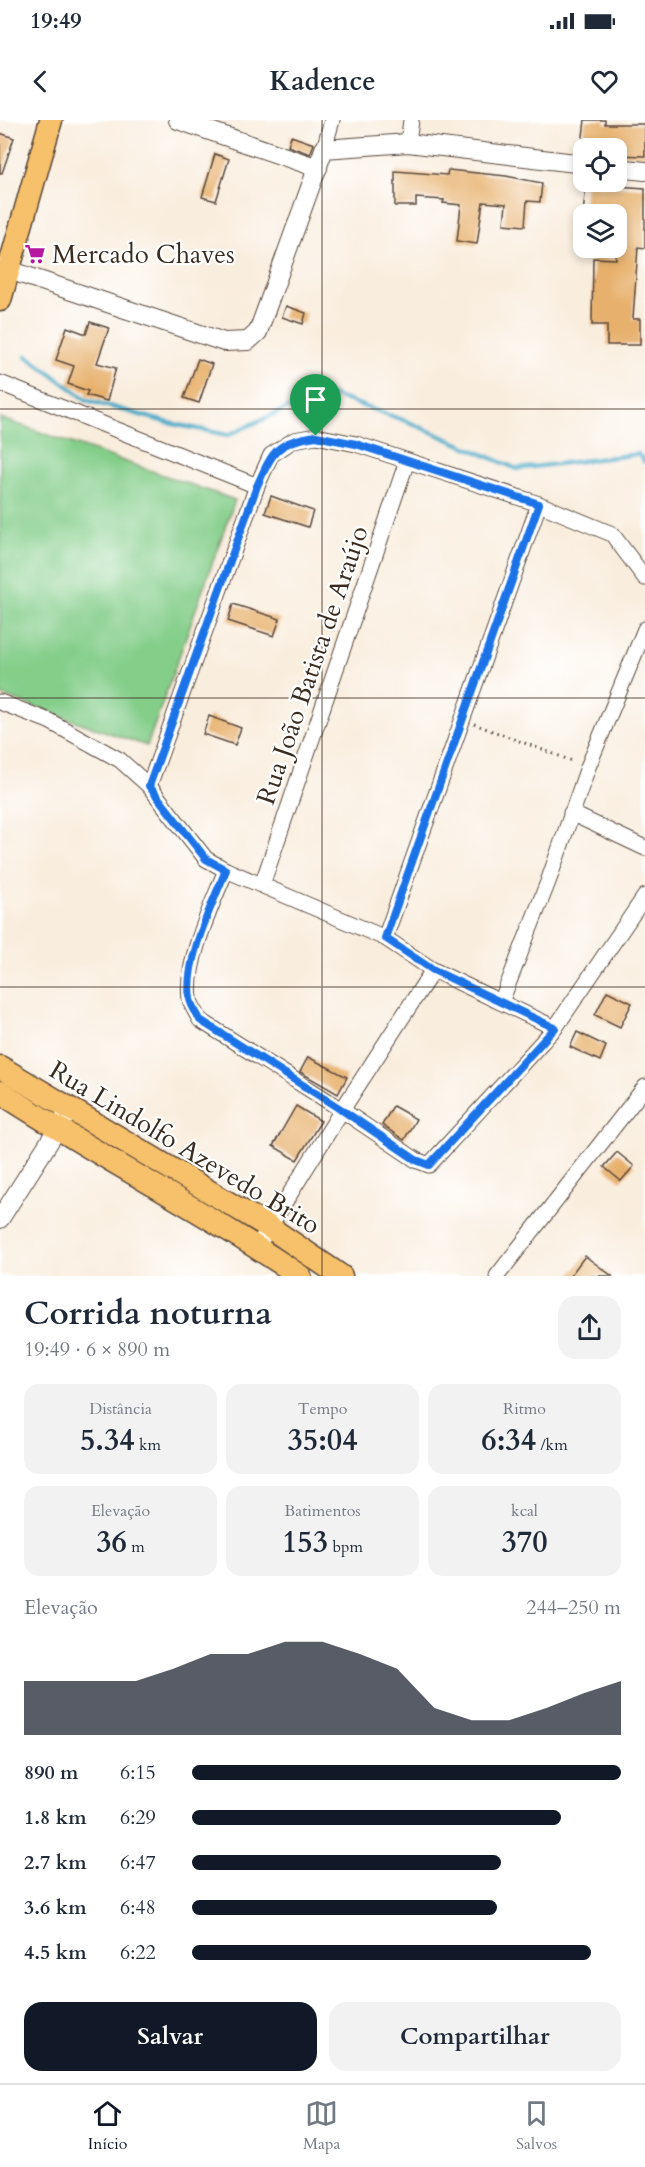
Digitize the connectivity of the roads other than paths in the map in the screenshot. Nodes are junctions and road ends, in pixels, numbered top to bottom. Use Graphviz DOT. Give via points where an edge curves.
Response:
graph roads {
  1 [pos="51,120"];
  2 [pos="178,120"];
  3 [pos="332,120"];
  4 [pos="411,120"];
  5 [pos="208,125"];
  6 [pos="408,143"];
  7 [pos="324,149"];
  8 [pos="573,163"];
  9 [pos="318,168"];
  10 [pos="627,169"];
  11 [pos="645,171"];
  12 [pos="4,269"];
  13 [pos="0,300"];
  14 [pos="0,383"];
  15 [pos="407,462"];
  16 [pos="257,486"];
  17 [pos="539,504"];
  18 [pos="645,578"];
  19 [pos="645,629"];
  20 [pos="0,702"];
  21 [pos="149,786"];
  22 [pos="571,813"];
  23 [pos="645,848"];
  24 [pos="226,870"];
  25 [pos="262,885"];
  26 [pos="645,896"];
  27 [pos="385,938"];
  28 [pos="433,970"];
  29 [pos="501,1002"];
  30 [pos="555,1028"];
  31 [pos="0,1067"];
  32 [pos="645,1087"];
  33 [pos="0,1092"];
  34 [pos="69,1110"];
  35 [pos="342,1110"];
  36 [pos="57,1129"];
  37 [pos="0,1219"];
  38 [pos="269,1227"];
  39 [pos="257,1247"];
  40 [pos="300,1276"];
  41 [pos="341,1276"];
  42 [pos="497,1276"];
  1 -- 12 [label="main road"];
  2 -- 5 [label="street"];
  3 -- 7 [label="street"];
  4 -- 6 [label="street"];
  5 -- 9 [label="street"];
  6 -- 7 [label="street"];
  6 -- 8 [label="street"];
  7 -- 9 [label="street"];
  9 -- 12 [label="street" via="258,332 248,341 224,342"];
  10 -- 11 [label="street"];
  12 -- 13 [label="main road"];
  14 -- 16 [label="street"];
  15 -- 16 [label="street" via="356,444 316,436 294,440 271,455"];
  15 -- 17 [label="street"];
  15 -- 25 [label="street, Rua João Batista de Araújo"];
  16 -- 21 [label="street"];
  17 -- 18 [label="street" via="612,534"];
  17 -- 27 [label="street"];
  19 -- 22 [label="street"];
  20 -- 21 [label="street" via="50,721 120,760"];
  21 -- 24 [label="street" via="206,859"];
  22 -- 23 [label="street"];
  22 -- 29 [label="street" via="549,882"];
  24 -- 25 [label="street"];
  24 -- 35 [label="street" via="197,945 190,1001 200,1020"];
  25 -- 27 [label="street"];
  26 -- 30 [label="street"];
  27 -- 28 [label="street"];
  28 -- 29 [label="street"];
  28 -- 35 [label="street"];
  29 -- 30 [label="street"];
  30 -- 35 [label="street" via="429,1165"];
  31 -- 34 [label="main road, Rua Lindolfo Azevedo Brito"];
  32 -- 42 [label="street"];
  33 -- 36 [label="main road, Rua Lindolfo Azevedo Brito"];
  34 -- 36 [label="street"];
  34 -- 38 [label="main road, Rua Lindolfo Azevedo Brito"];
  35 -- 38 [label="street"];
  36 -- 37 [label="street"];
  36 -- 39 [label="main road, Rua Lindolfo Azevedo Brito"];
  38 -- 39 [label="street"];
  38 -- 41 [label="main road, Rua Lindolfo Azevedo Brito"];
  39 -- 40 [label="main road, Rua Lindolfo Azevedo Brito"];
}
